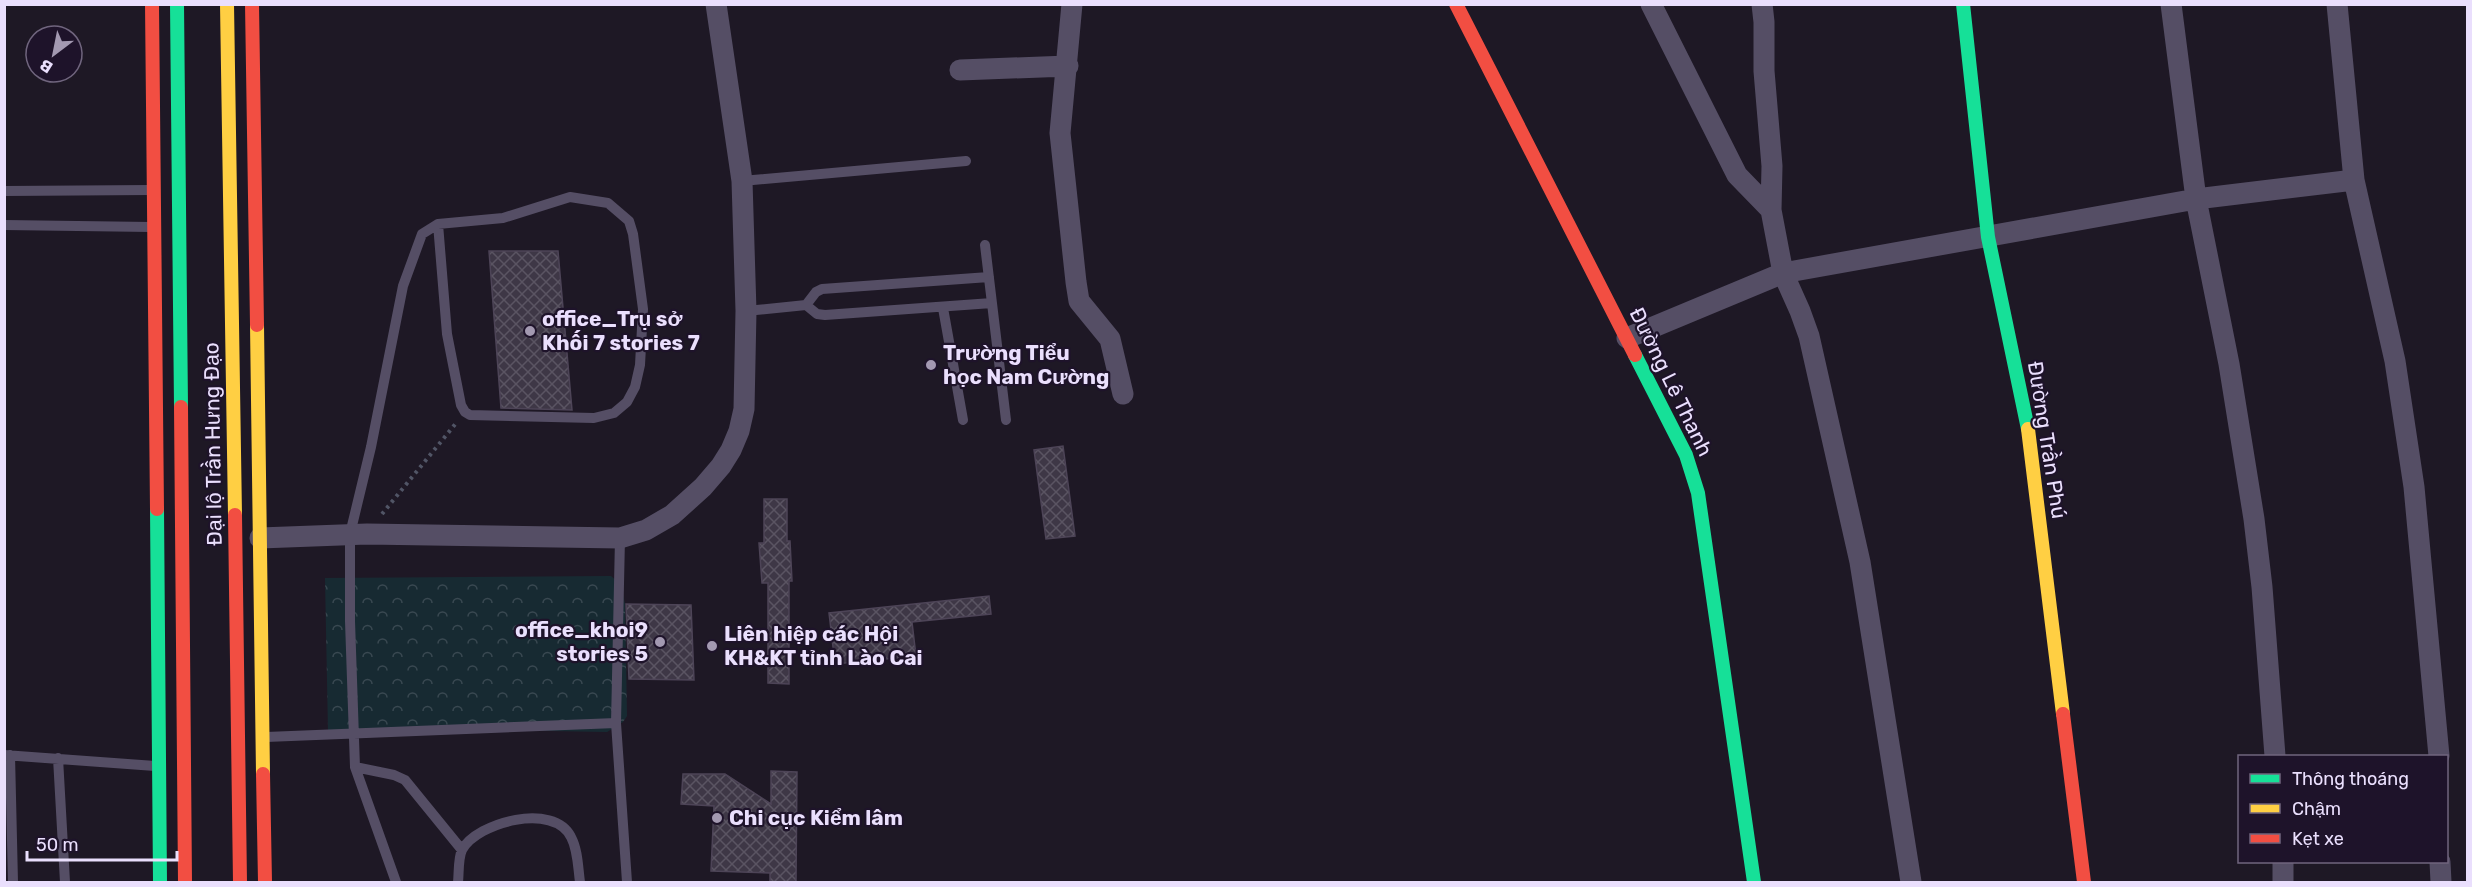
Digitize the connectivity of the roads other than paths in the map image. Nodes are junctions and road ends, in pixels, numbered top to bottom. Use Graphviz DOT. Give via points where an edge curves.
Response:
graph roads {
  1 [pos="152,4"];
  2 [pos="177,4"];
  3 [pos="227,4"];
  4 [pos="252,4"];
  5 [pos="716,4"];
  6 [pos="1072,4"];
  7 [pos="1456,4"];
  8 [pos="1651,4"];
  9 [pos="1762,4"];
  10 [pos="1963,4"];
  11 [pos="2171,4"];
  12 [pos="2337,4"];
  13 [pos="1068,66"];
  14 [pos="960,70"];
  15 [pos="966,161"];
  16 [pos="2354,180"];
  17 [pos="742,182"];
  18 [pos="154,190"];
  19 [pos="4,191"];
  20 [pos="2196,199"];
  21 [pos="1770,210"];
  22 [pos="438,224"];
  23 [pos="4,225"];
  24 [pos="154,227"];
  25 [pos="1988,237"];
  26 [pos="985,245"];
  27 [pos="1783,273"];
  28 [pos="989,277"];
  29 [pos="992,303"];
  30 [pos="806,305"];
  31 [pos="943,308"];
  32 [pos="746,311"];
  33 [pos="1627,338"];
  34 [pos="1123,394"];
  35 [pos="963,420"];
  36 [pos="1006,420"];
  37 [pos="358,534"];
  38 [pos="260,538"];
  39 [pos="620,538"];
  40 [pos="616,723"];
  41 [pos="352,735"];
  42 [pos="263,738"];
  43 [pos="7,755"];
  44 [pos="2275,755"];
  45 [pos="2439,755"];
  46 [pos="58,758"];
  47 [pos="159,766"];
  48 [pos="355,767"];
  49 [pos="462,850"];
  50 [pos="2283,863"];
  51 [pos="2440,863"];
  52 [pos="13,882"];
  53 [pos="65,882"];
  54 [pos="160,882"];
  55 [pos="186,882"];
  56 [pos="240,882"];
  57 [pos="265,882"];
  58 [pos="396,882"];
  59 [pos="458,882"];
  60 [pos="580,882"];
  61 [pos="627,882"];
  62 [pos="1754,882"];
  63 [pos="1911,882"];
  64 [pos="2084,882"];
  65 [pos="2283,882"];
  66 [pos="2441,882"];
  1 -- 18 [label="main road"];
  2 -- 55 [label="main road, Đại lộ Trần Hưng Đạo"];
  3 -- 56 [label="main road, Đại lộ Trần Hưng Đạo"];
  4 -- 38 [label="main road"];
  5 -- 17 [label="street"];
  6 -- 13 [label="street"];
  7 -- 33 [label="main road, Đường Lê Thanh"];
  8 -- 21 [label="street" via="1737,175"];
  9 -- 21 [label="street" via="1772,166"];
  10 -- 25 [label="main road, Đường Trần Phú"];
  11 -- 20 [label="street"];
  12 -- 16 [label="street"];
  13 -- 14 [label="street"];
  13 -- 34 [label="street" via="1060,133 1079,301 1110,339"];
  15 -- 17 [label="lane"];
  16 -- 20 [label="street"];
  16 -- 45 [label="street" via="2396,361 2420,536"];
  17 -- 32 [label="street"];
  18 -- 19 [label="lane"];
  18 -- 24 [label="main road"];
  20 -- 25 [label="street"];
  20 -- 44 [label="street" via="2229,364 2254,519"];
  21 -- 27 [label="street"];
  22 -- 22 [label="lane" via="503,218 570,198 608,203 628,221 643,309 643,336 635,387 627,402 614,412 594,418 478,416 465,412 460,405 447,334"];
  22 -- 37 [label="lane" via="422,234 404,286 371,447"];
  23 -- 24 [label="lane"];
  24 -- 47 [label="main road"];
  25 -- 27 [label="street"];
  25 -- 64 [label="main road, Đường Trần Phú" via="2029,432"];
  26 -- 28 [label="lane"];
  27 -- 33 [label="street"];
  27 -- 63 [label="street" via="1809,336 1860,562"];
  28 -- 29 [label="lane"];
  28 -- 30 [label="lane" via="822,289"];
  29 -- 31 [label="lane"];
  29 -- 36 [label="lane"];
  30 -- 31 [label="lane" via="825,315"];
  30 -- 32 [label="lane"];
  31 -- 35 [label="lane"];
  32 -- 39 [label="street" via="744,409 731,450 703,487 672,515 646,530"];
  33 -- 62 [label="main road, Đường Lê Thanh" via="1686,454 1698,493"];
  37 -- 38 [label="street"];
  37 -- 39 [label="street"];
  37 -- 41 [label="lane"];
  38 -- 42 [label="main road"];
  39 -- 40 [label="lane"];
  40 -- 41 [label="lane"];
  40 -- 61 [label="lane"];
  41 -- 42 [label="lane"];
  41 -- 48 [label="lane"];
  42 -- 57 [label="main road"];
  43 -- 46 [label="lane"];
  43 -- 52 [label="lane"];
  46 -- 47 [label="lane"];
  46 -- 53 [label="lane"];
  47 -- 54 [label="main road"];
  48 -- 49 [label="lane" via="405,780"];
  48 -- 58 [label="lane"];
  49 -- 59 [label="lane"];
  49 -- 60 [label="lane" via="496,825 535,818 550,820 571,837"];
  50 -- 65 [label="street"];
  51 -- 66 [label="street"];
}
